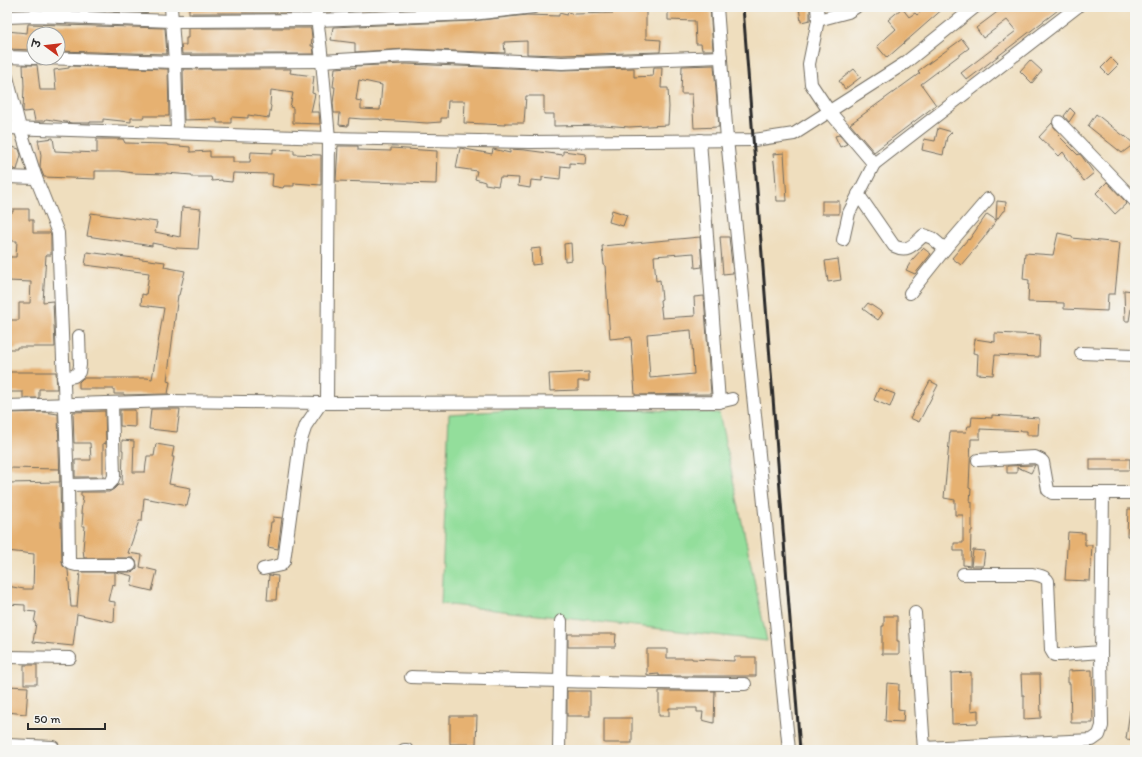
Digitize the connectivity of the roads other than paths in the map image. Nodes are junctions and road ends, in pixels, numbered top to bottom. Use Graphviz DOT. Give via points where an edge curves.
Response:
graph roads {
  1 [pos="171,7"];
  2 [pos="316,7"];
  3 [pos="534,7"];
  4 [pos="716,7"];
  5 [pos="818,7"];
  6 [pos="856,7"];
  7 [pos="975,7"];
  8 [pos="1077,7"];
  9 [pos="34,12"];
  10 [pos="7,17"];
  11 [pos="317,20"];
  12 [pos="818,20"];
  13 [pos="172,21"];
  14 [pos="7,57"];
  15 [pos="721,57"];
  16 [pos="26,58"];
  17 [pos="66,59"];
  18 [pos="322,61"];
  19 [pos="175,62"];
  20 [pos="7,77"];
  21 [pos="829,111"];
  22 [pos="1059,122"];
  23 [pos="7,128"];
  24 [pos="20,128"];
  25 [pos="177,133"];
  26 [pos="329,138"];
  27 [pos="727,139"];
  28 [pos="700,140"];
  29 [pos="874,164"];
  30 [pos="7,177"];
  31 [pos="36,178"];
  32 [pos="858,194"];
  33 [pos="988,199"];
  34 [pos="1135,202"];
  35 [pos="842,240"];
  36 [pos="945,249"];
  37 [pos="910,293"];
  38 [pos="79,336"];
  39 [pos="1081,353"];
  40 [pos="1135,355"];
  41 [pos="63,378"];
  42 [pos="732,399"];
  43 [pos="719,402"];
  44 [pos="112,403"];
  45 [pos="324,403"];
  46 [pos="64,404"];
  47 [pos="7,406"];
  48 [pos="978,460"];
  49 [pos="68,485"];
  50 [pos="1103,493"];
  51 [pos="1135,493"];
  52 [pos="130,565"];
  53 [pos="263,569"];
  54 [pos="963,574"];
  55 [pos="915,613"];
  56 [pos="561,621"];
  57 [pos="1101,652"];
  58 [pos="7,657"];
  59 [pos="70,658"];
  60 [pos="411,676"];
  61 [pos="560,682"];
  62 [pos="745,684"];
  63 [pos="7,745"];
  64 [pos="53,746"];
  65 [pos="924,749"];
  66 [pos="559,750"];
  67 [pos="789,750"];
  1 -- 13 [label="street"];
  2 -- 11 [label="street"];
  3 -- 11 [label="street" via="472,14"];
  4 -- 15 [label="street"];
  5 -- 12 [label="street"];
  6 -- 12 [label="street" via="848,12"];
  7 -- 21 [label="street" via="905,63"];
  8 -- 29 [label="street"];
  9 -- 10 [label="street"];
  9 -- 13 [label="street"];
  11 -- 13 [label="street"];
  11 -- 18 [label="street"];
  12 -- 21 [label="street" via="809,64 811,84"];
  13 -- 19 [label="street"];
  14 -- 16 [label="street"];
  15 -- 18 [label="street" via="562,63 406,56"];
  15 -- 27 [label="street"];
  17 -- 19 [label="street"];
  18 -- 19 [label="street"];
  18 -- 26 [label="street"];
  19 -- 25 [label="street"];
  20 -- 24 [label="street"];
  21 -- 27 [label="street" via="794,134 754,140"];
  21 -- 29 [label="street"];
  22 -- 34 [label="street"];
  23 -- 24 [label="street"];
  24 -- 25 [label="street"];
  24 -- 31 [label="street"];
  25 -- 26 [label="street"];
  26 -- 28 [label="street" via="530,142"];
  26 -- 45 [label="street"];
  27 -- 28 [label="street"];
  27 -- 67 [label="street"];
  28 -- 43 [label="street"];
  29 -- 32 [label="street"];
  30 -- 31 [label="street"];
  31 -- 41 [label="street" via="58,234"];
  32 -- 35 [label="street" via="849,212"];
  32 -- 36 [label="street" via="894,246 907,249 924,235"];
  33 -- 36 [label="street"];
  36 -- 37 [label="street"];
  38 -- 41 [label="street" via="79,372"];
  39 -- 40 [label="street"];
  41 -- 46 [label="street"];
  42 -- 43 [label="street"];
  43 -- 45 [label="street"];
  44 -- 45 [label="street"];
  44 -- 46 [label="street"];
  44 -- 49 [label="street" via="112,481 109,484"];
  45 -- 53 [label="street" via="306,425 300,443 284,560 281,565"];
  46 -- 47 [label="street"];
  46 -- 49 [label="street"];
  48 -- 50 [label="street" via="1035,457 1043,462 1048,490"];
  49 -- 52 [label="street" via="69,562 76,565"];
  50 -- 51 [label="street"];
  50 -- 57 [label="street"];
  54 -- 57 [label="street" via="1032,574 1046,578 1051,650 1054,655"];
  55 -- 65 [label="street"];
  56 -- 61 [label="street"];
  57 -- 65 [label="street" via="1102,726 1099,735 1092,740"];
  58 -- 59 [label="street"];
  60 -- 61 [label="street"];
  61 -- 62 [label="street"];
  61 -- 66 [label="street"];
  63 -- 64 [label="street"];
}
